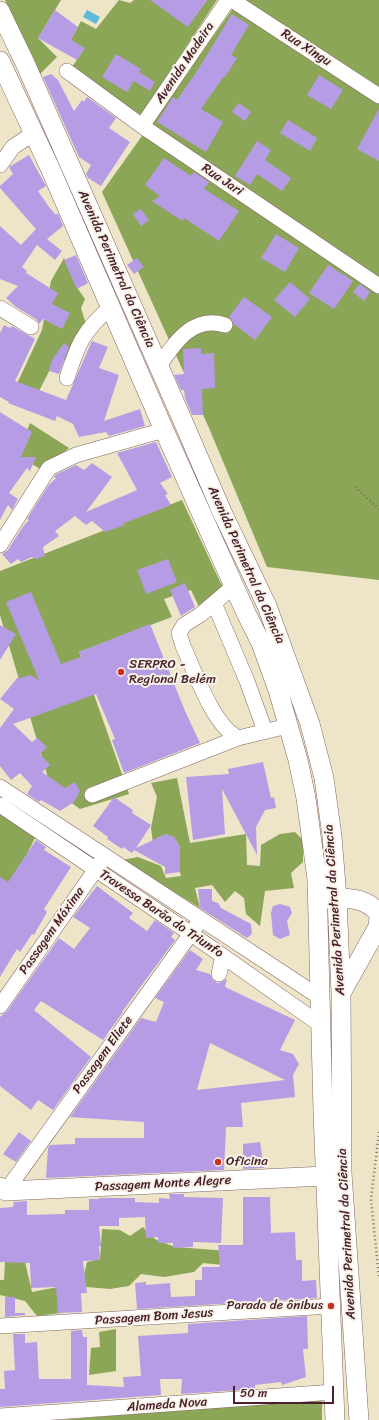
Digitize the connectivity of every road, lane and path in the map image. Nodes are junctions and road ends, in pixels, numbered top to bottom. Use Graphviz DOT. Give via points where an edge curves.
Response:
graph roads {
  1 [pos="228,0"];
  2 [pos="232,0"];
  3 [pos="0,11"];
  4 [pos="0,61"];
  5 [pos="67,71"];
  6 [pos="379,96"];
  7 [pos="142,126"];
  8 [pos="34,134"];
  9 [pos="0,166"];
  10 [pos="379,286"];
  11 [pos="111,307"];
  12 [pos="0,308"];
  13 [pos="225,325"];
  14 [pos="31,327"];
  15 [pos="159,366"];
  16 [pos="67,378"];
  17 [pos="164,430"];
  18 [pos="355,487"];
  19 [pos="379,509"];
  20 [pos="0,545"];
  21 [pos="234,586"];
  22 [pos="214,603"];
  23 [pos="288,726"];
  24 [pos="265,731"];
  25 [pos="238,738"];
  26 [pos="0,787"];
  27 [pos="92,795"];
  28 [pos="0,805"];
  29 [pos="105,856"];
  30 [pos="95,870"];
  31 [pos="337,898"];
  32 [pos="318,900"];
  33 [pos="379,914"];
  34 [pos="379,918"];
  35 [pos="201,920"];
  36 [pos="190,933"];
  37 [pos="223,956"];
  38 [pos="219,974"];
  39 [pos="341,993"];
  40 [pos="321,998"];
  41 [pos="0,1006"];
  42 [pos="321,1025"];
  43 [pos="379,1132"];
  44 [pos="325,1176"];
  45 [pos="2,1190"];
  46 [pos="379,1278"];
  47 [pos="331,1306"];
  48 [pos="0,1326"];
  49 [pos="334,1392"];
  50 [pos="0,1416"];
  51 [pos="335,1420"];
  52 [pos="359,1420"];
  1 -- 7 [label="street, Avenida Madeira"];
  2 -- 6 [label="street, Rua Xingu"];
  3 -- 15 [label="main road, Avenida Perimetral da Ciência"];
  4 -- 8 [label="main road, Avenida Perimetral da Ciência"];
  5 -- 7 [label="street, Rua Jari"];
  7 -- 10 [label="street, Rua Jari"];
  8 -- 9 [label="street" via="13,147"];
  8 -- 11 [label="main road, Avenida Perimetral da Ciência"];
  11 -- 16 [label="street" via="92,323 76,348"];
  11 -- 17 [label="main road, Avenida Perimetral da Ciência"];
  12 -- 14 [label="street"];
  13 -- 15 [label="street" via="216,322 199,324 188,331"];
  15 -- 31 [label="main road, Avenida Perimetral da Ciência" via="222,512 267,606 310,724 324,778"];
  17 -- 20 [label="street" via="76,455 49,468"];
  17 -- 21 [label="main road, Avenida Perimetral da Ciência"];
  18 -- 19 [label="path"];
  21 -- 22 [label="street"];
  21 -- 23 [label="main road, Avenida Perimetral da Ciência" via="261,643"];
  22 -- 24 [label="street"];
  22 -- 25 [label="street" via="200,616 184,625 179,633 219,721 229,733"];
  23 -- 24 [label="street"];
  23 -- 32 [label="main road, Avenida Perimetral da Ciência" via="306,798"];
  24 -- 25 [label="street"];
  25 -- 27 [label="street"];
  26 -- 29 [label="street, Travessa Barão do Triunfo"];
  28 -- 30 [label="street, Travessa Barão do Triunfo"];
  29 -- 30 [label="street, Passagem Máxima"];
  29 -- 35 [label="street, Travessa Barão do Triunfo"];
  30 -- 36 [label="street, Travessa Barão do Triunfo"];
  30 -- 41 [label="street, Passagem Máxima"];
  31 -- 32 [label="main road"];
  31 -- 33 [label="main road" via="358,900 374,907"];
  31 -- 39 [label="main road, Avenida Perimetral da Ciência"];
  32 -- 40 [label="main road, Avenida Perimetral da Ciência"];
  34 -- 39 [label="main road" via="378,927"];
  35 -- 36 [label="street, Passagem Eliete"];
  35 -- 40 [label="street, Travessa Barão do Triunfo"];
  36 -- 37 [label="street, Travessa Barão do Triunfo"];
  36 -- 45 [label="street, Passagem Eliete"];
  37 -- 38 [label="street"];
  37 -- 42 [label="street, Travessa Barão do Triunfo"];
  39 -- 52 [label="main road, Avenida Perimetral da Ciência" via="342,1181"];
  40 -- 42 [label="main road, Avenida Perimetral da Ciência"];
  42 -- 44 [label="main road, Avenida Perimetral da Ciência"];
  43 -- 46 [label="path" via="371,1199"];
  44 -- 45 [label="main road, Passagem Monte Alegre"];
  44 -- 47 [label="main road, Avenida Perimetral da Ciência"];
  47 -- 48 [label="street, Passagem Bom Jesus"];
  47 -- 49 [label="main road, Avenida Perimetral da Ciência"];
  49 -- 50 [label="street, Alameda Nova"];
  49 -- 51 [label="main road, Avenida Perimetral da Ciência"];
}
